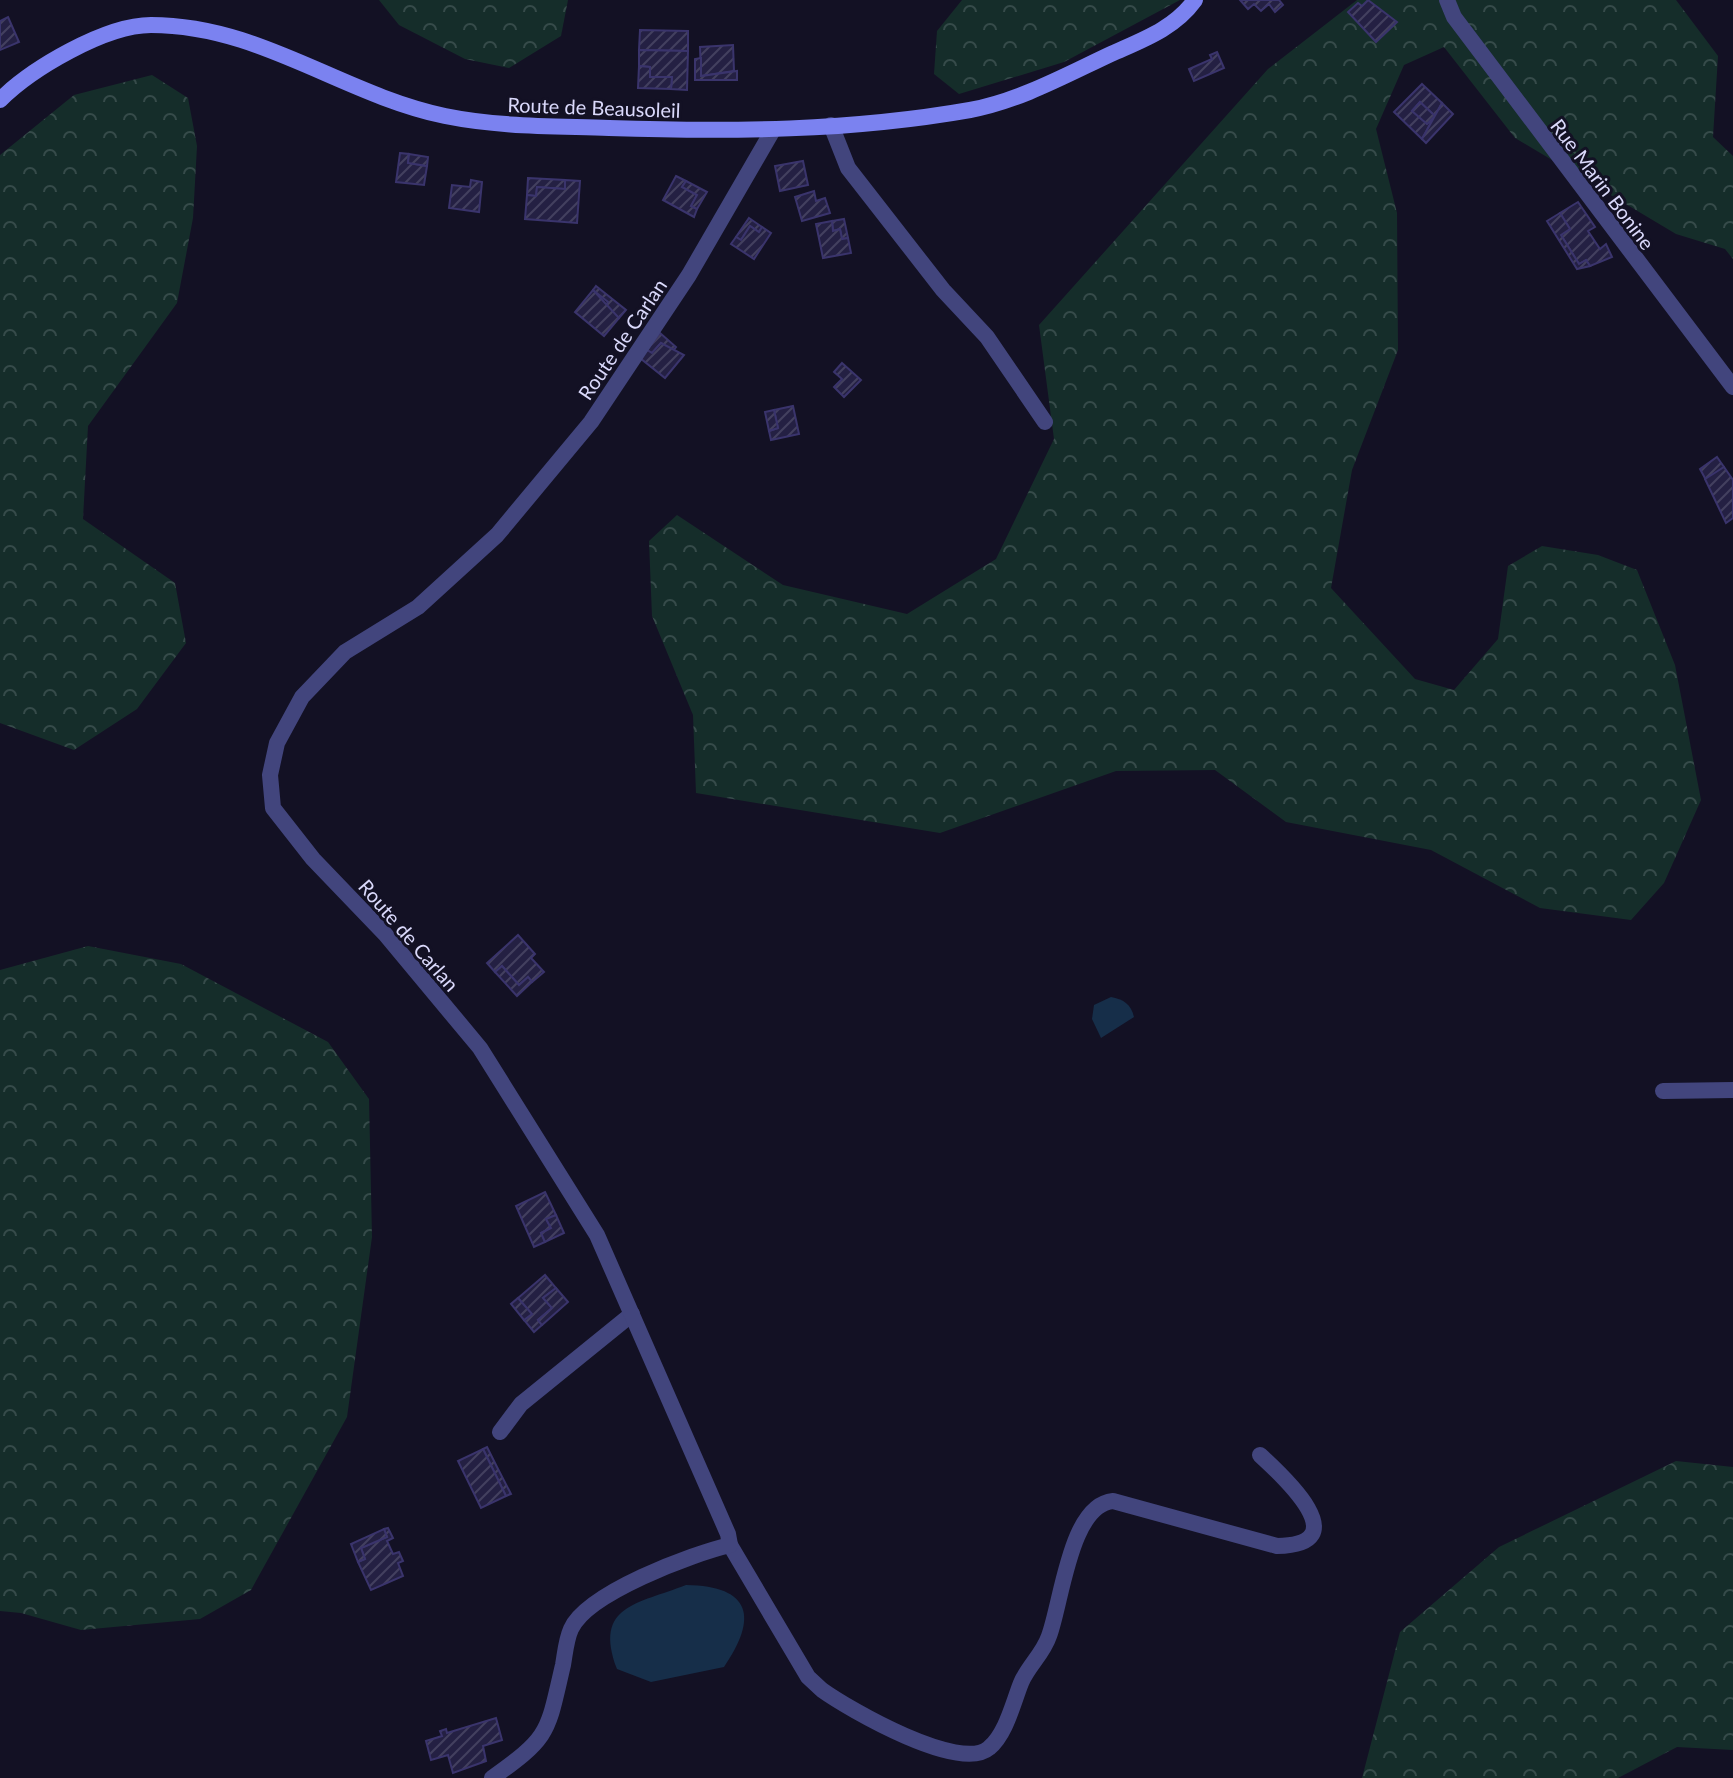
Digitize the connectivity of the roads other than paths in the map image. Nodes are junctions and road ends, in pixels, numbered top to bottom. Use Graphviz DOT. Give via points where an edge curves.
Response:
graph roads {
  1 [pos="1195,0"];
  2 [pos="1447,0"];
  3 [pos="0,100"];
  4 [pos="831,125"];
  5 [pos="773,130"];
  6 [pos="1733,387"];
  7 [pos="1045,422"];
  8 [pos="1733,1090"];
  9 [pos="1663,1091"];
  10 [pos="632,1314"];
  11 [pos="500,1432"];
  12 [pos="1260,1455"];
  13 [pos="730,1545"];
  14 [pos="492,1778"];
  1 -- 4 [label="street, Route de Beausoleil" via="1165,29 1038,88 972,109"];
  2 -- 6 [label="street, Rue Marin Bonine" via="1454,17"];
  3 -- 5 [label="street, Route de Beausoleil" via="17,83 98,37 169,25 234,35 389,101 493,125"];
  4 -- 5 [label="street, Route de Beausoleil"];
  4 -- 7 [label="street" via="848,168 943,290 987,337"];
  5 -- 10 [label="street, Route de Carlan" via="689,275 591,422 497,535 418,607 345,652 302,697 277,743 270,775 273,808 480,1048 597,1235"];
  8 -- 9 [label="street"];
  10 -- 11 [label="street" via="521,1404"];
  10 -- 13 [label="street, Route de Carlan"];
  12 -- 13 [label="street, Route de Carlan" via="1308,1503 1314,1520 1310,1536 1298,1546 1277,1546 1101,1502 1088,1512 1078,1535 1049,1639 1025,1674 998,1740 971,1755 938,1750 822,1690 808,1677"];
  13 -- 14 [label="street" via="692,1554 642,1577 598,1602 571,1627 549,1727 528,1752"];
}
